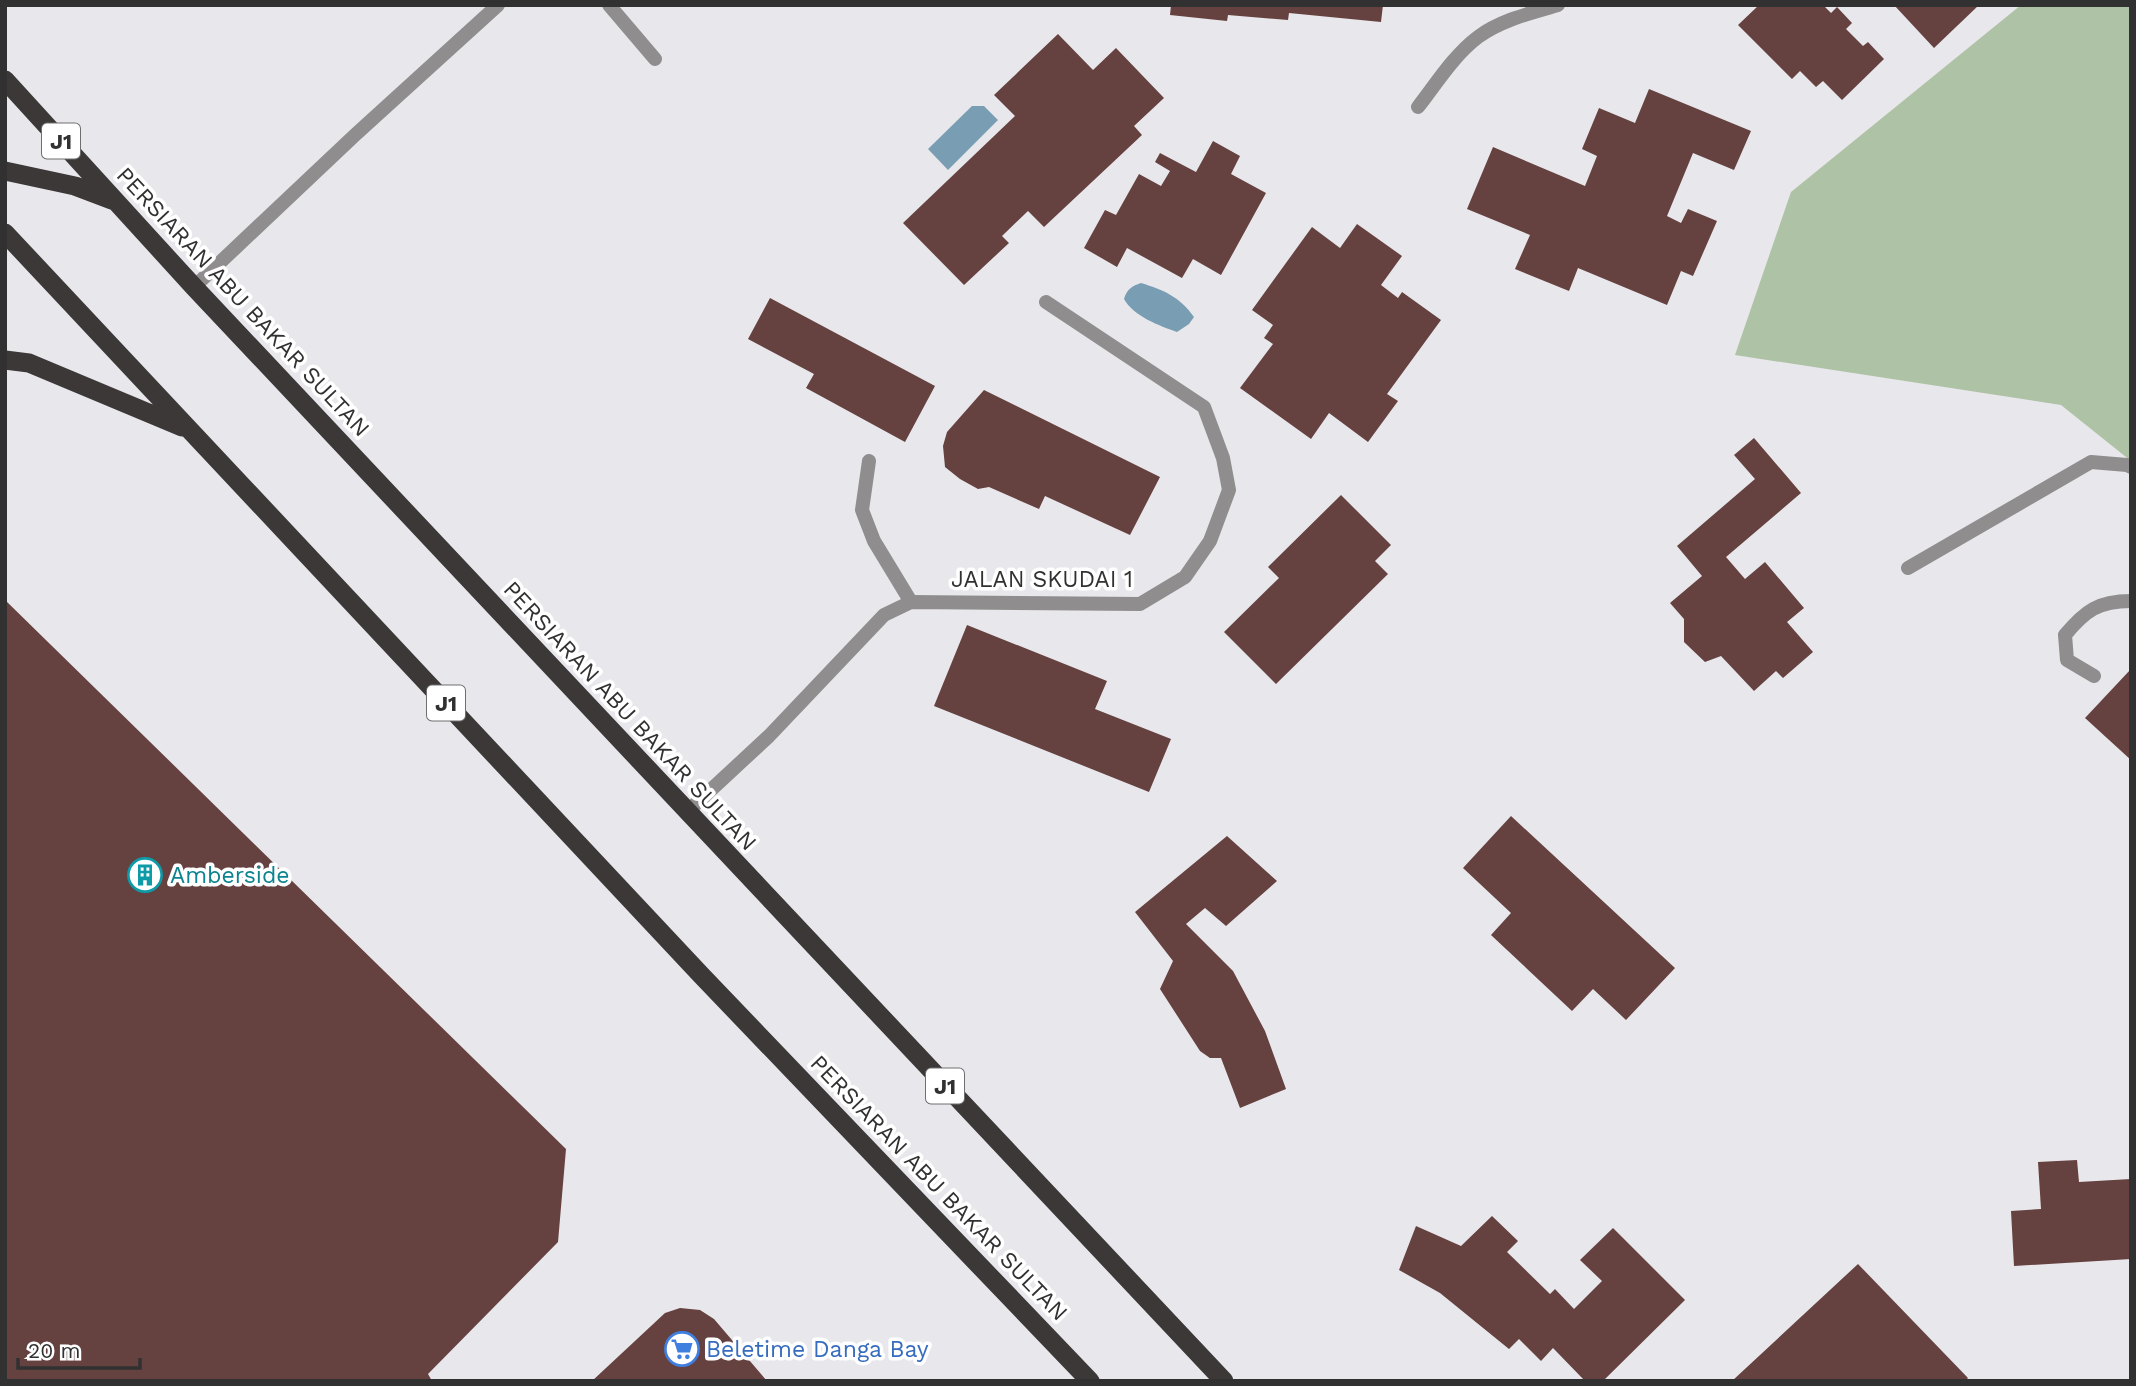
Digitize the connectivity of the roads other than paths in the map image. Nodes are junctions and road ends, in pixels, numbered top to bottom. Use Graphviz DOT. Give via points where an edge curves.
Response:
graph roads {
  1 [pos="498,5"];
  2 [pos="608,5"];
  3 [pos="1558,5"];
  4 [pos="655,59"];
  5 [pos="5,80"];
  6 [pos="1418,107"];
  7 [pos="5,171"];
  8 [pos="116,201"];
  9 [pos="5,233"];
  10 [pos="194,287"];
  11 [pos="1046,302"];
  12 [pos="5,360"];
  13 [pos="190,430"];
  14 [pos="869,461"];
  15 [pos="2131,467"];
  16 [pos="1909,568"];
  17 [pos="2131,601"];
  18 [pos="911,602"];
  19 [pos="2094,676"];
  20 [pos="687,812"];
  21 [pos="1030,1318"];
  22 [pos="1069,1381"];
  23 [pos="1090,1381"];
  24 [pos="1224,1381"];
  1 -- 10 [label="street"];
  2 -- 4 [label="street"];
  3 -- 6 [label="street" via="1519,16 1478,37"];
  5 -- 8 [label="highway, PERSIARAN ABU BAKAR SULTAN / J1"];
  7 -- 8 [label="highway" via="75,186"];
  8 -- 10 [label="highway, PERSIARAN ABU BAKAR SULTAN / J1"];
  9 -- 13 [label="highway, PERSIARAN ABU BAKAR SULTAN / J1"];
  10 -- 20 [label="highway, PERSIARAN ABU BAKAR SULTAN / J1"];
  11 -- 18 [label="street, JALAN SKUDAI 1" via="1204,407 1229,490 1210,541 1185,577 1140,604"];
  12 -- 13 [label="highway" via="29,363"];
  13 -- 21 [label="highway, PERSIARAN ABU BAKAR SULTAN / J1"];
  14 -- 18 [label="street" via="862,510 874,541"];
  15 -- 16 [label="street" via="2091,462"];
  17 -- 19 [label="street" via="2110,601 2083,613 2065,635 2067,660"];
  18 -- 20 [label="street, JALAN SKUDAI 1" via="884,615 769,736"];
  20 -- 24 [label="highway, PERSIARAN ABU BAKAR SULTAN / J1"];
  21 -- 22 [label="highway"];
  21 -- 23 [label="highway, PERSIARAN ABU BAKAR SULTAN / J1"];
}
